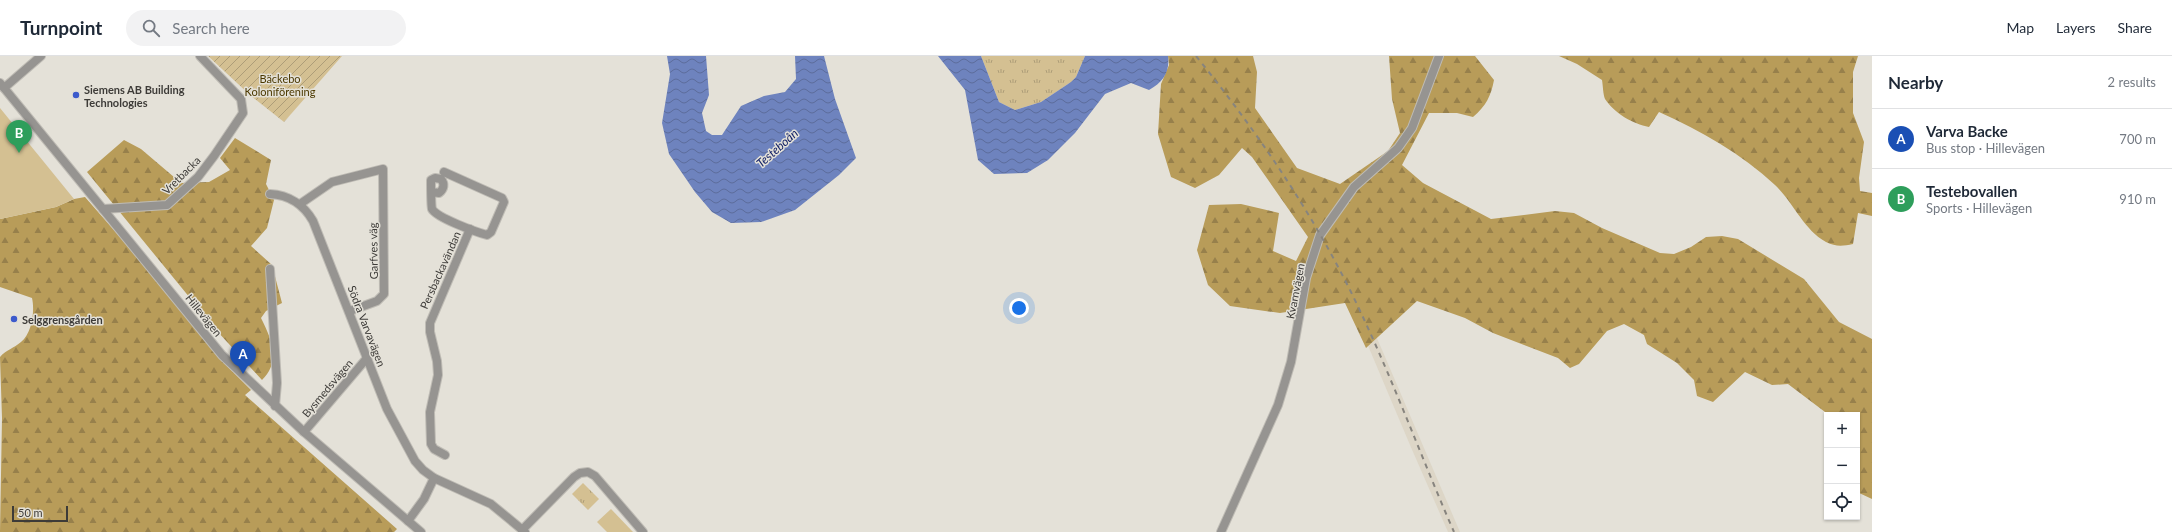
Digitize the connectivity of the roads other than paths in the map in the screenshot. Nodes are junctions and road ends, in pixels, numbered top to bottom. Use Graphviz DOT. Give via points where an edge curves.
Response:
graph roads {
  1 [pos="41,56"];
  2 [pos="200,56"];
  3 [pos="1439,56"];
  4 [pos="2,86"];
  5 [pos="444,172"];
  6 [pos="432,192"];
  7 [pos="270,194"];
  8 [pos="300,204"];
  9 [pos="103,209"];
  10 [pos="470,229"];
  11 [pos="270,269"];
  12 [pos="350,311"];
  13 [pos="367,358"];
  14 [pos="275,406"];
  15 [pos="304,432"];
  16 [pos="445,455"];
  17 [pos="434,478"];
  18 [pos="408,521"];
  19 [pos="524,531"];
  20 [pos="421,532"];
  21 [pos="643,532"];
  22 [pos="1221,532"];
  1 -- 4 [label="street"];
  2 -- 9 [label="street, Vretbacka" via="238,95 243,106 240,119 198,176 167,205"];
  3 -- 22 [label="street, Kvarnvägen" via="1412,128 1402,143 1354,187 1320,235 1306,278 1291,362 1278,405"];
  4 -- 9 [label="street, Hillevägen"];
  5 -- 10 [label="street, Persbackavändan" via="502,198 504,202 487,236"];
  6 -- 10 [label="street, Persbackavändan" via="432,209"];
  7 -- 8 [label="street, Södra Varvavägen"];
  8 -- 12 [label="street, Södra Varvavägen" via="310,215 319,232"];
  8 -- 12 [label="street, Garfves väg" via="332,182 386,168 384,294 377,301"];
  9 -- 14 [label="street, Hillevägen" via="222,355"];
  10 -- 16 [label="street, Persbackavändan" via="430,323 438,375 430,412 431,444 434,449"];
  11 -- 14 [label="street" via="277,383"];
  12 -- 13 [label="street, Södra Varvavägen"];
  13 -- 15 [label="street, Bysmedsvägen"];
  13 -- 17 [label="street, Södra Varvavägen" via="394,425 418,466"];
  14 -- 15 [label="street, Hillevägen"];
  15 -- 18 [label="street, Hillevägen"];
  17 -- 18 [label="street" via="424,499"];
  17 -- 19 [label="street, Södra Varvavägen" via="491,504"];
  18 -- 20 [label="street, Hillevägen"];
  19 -- 21 [label="street" via="574,477 588,472 595,476"];
}
